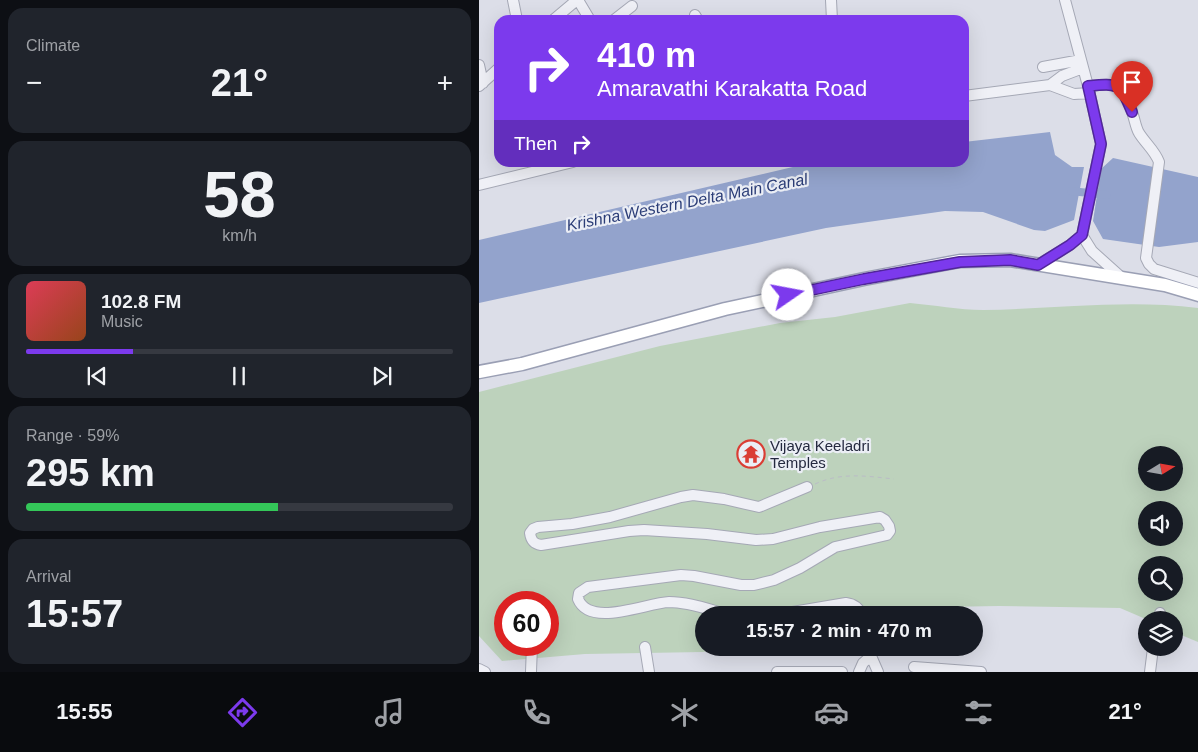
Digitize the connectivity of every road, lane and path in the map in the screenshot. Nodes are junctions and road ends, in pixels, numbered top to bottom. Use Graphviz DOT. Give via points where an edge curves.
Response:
graph roads {
  1 [pos="513,0"];
  2 [pos="577,0"];
  3 [pos="831,0"];
  4 [pos="1065,0"];
  5 [pos="632,6"];
  6 [pos="516,15"];
  7 [pos="559,15"];
  8 [pos="586,15"];
  9 [pos="620,15"];
  10 [pos="832,15"];
  11 [pos="1082,64"];
  12 [pos="479,65"];
  13 [pos="1043,67"];
  14 [pos="494,73"];
  15 [pos="481,85"];
  16 [pos="1050,85"];
  17 [pos="1089,89"];
  18 [pos="969,95"];
  19 [pos="553,167"];
  20 [pos="479,185"];
  21 [pos="1082,232"];
  22 [pos="1038,265"];
  23 [pos="1122,278"];
  24 [pos="1198,283"];
  25 [pos="1198,294"];
  26 [pos="479,372"];
  27 [pos="894,479"];
  28 [pos="807,487"];
  29 [pos="696,606"];
  30 [pos="828,606"];
  31 [pos="854,606"];
  32 [pos="645,647"];
  33 [pos="532,656"];
  34 [pos="867,656"];
  35 [pos="872,656"];
  36 [pos="1152,656"];
  37 [pos="914,667"];
  38 [pos="479,669"];
  39 [pos="939,670"];
  40 [pos="485,672"];
  41 [pos="531,672"];
  42 [pos="649,672"];
  43 [pos="777,672"];
  44 [pos="843,672"];
  45 [pos="859,672"];
  46 [pos="878,672"];
  47 [pos="981,672"];
  48 [pos="1149,672"];
  1 -- 6 [label="street"];
  2 -- 7 [label="street"];
  2 -- 8 [label="street"];
  3 -- 10 [label="street"];
  4 -- 11 [label="street"];
  5 -- 9 [label="street"];
  11 -- 13 [label="street"];
  11 -- 16 [label="street"];
  11 -- 17 [label="street"];
  12 -- 15 [label="street"];
  14 -- 15 [label="street"];
  16 -- 17 [label="street" via="1074,94"];
  16 -- 18 [label="street"];
  17 -- 21 [label="street" via="1100,150"];
  17 -- 24 [label="street" via="1109,84 1122,90 1137,129 1159,162 1146,258 1149,264 1154,269"];
  19 -- 20 [label="street"];
  21 -- 22 [label="street" via="1070,245"];
  21 -- 23 [label="street" via="1092,251"];
  22 -- 23 [label="main road"];
  22 -- 26 [label="main road" via="1010,260 960,262 864,279 725,309 522,364"];
  23 -- 25 [label="main road" via="1165,284"];
  27 -- 28 [label="path" via="851,475 827,478"];
  28 -- 29 [label="street" via="759,507 708,496 681,497 610,517 538,527 530,533 531,540 541,545 644,530 756,540 786,537 820,527 880,517 889,526 887,534 835,547 800,568 754,585 693,576 665,576 588,587 579,593 578,599 586,610 610,613 669,602"];
  30 -- 31 [label="street" via="846,603"];
  32 -- 42 [label="street"];
  33 -- 41 [label="street"];
  34 -- 45 [label="street"];
  35 -- 46 [label="street"];
  36 -- 48 [label="street"];
  37 -- 39 [label="street"];
  38 -- 40 [label="street"];
  39 -- 47 [label="street"];
  43 -- 44 [label="street"];
}
